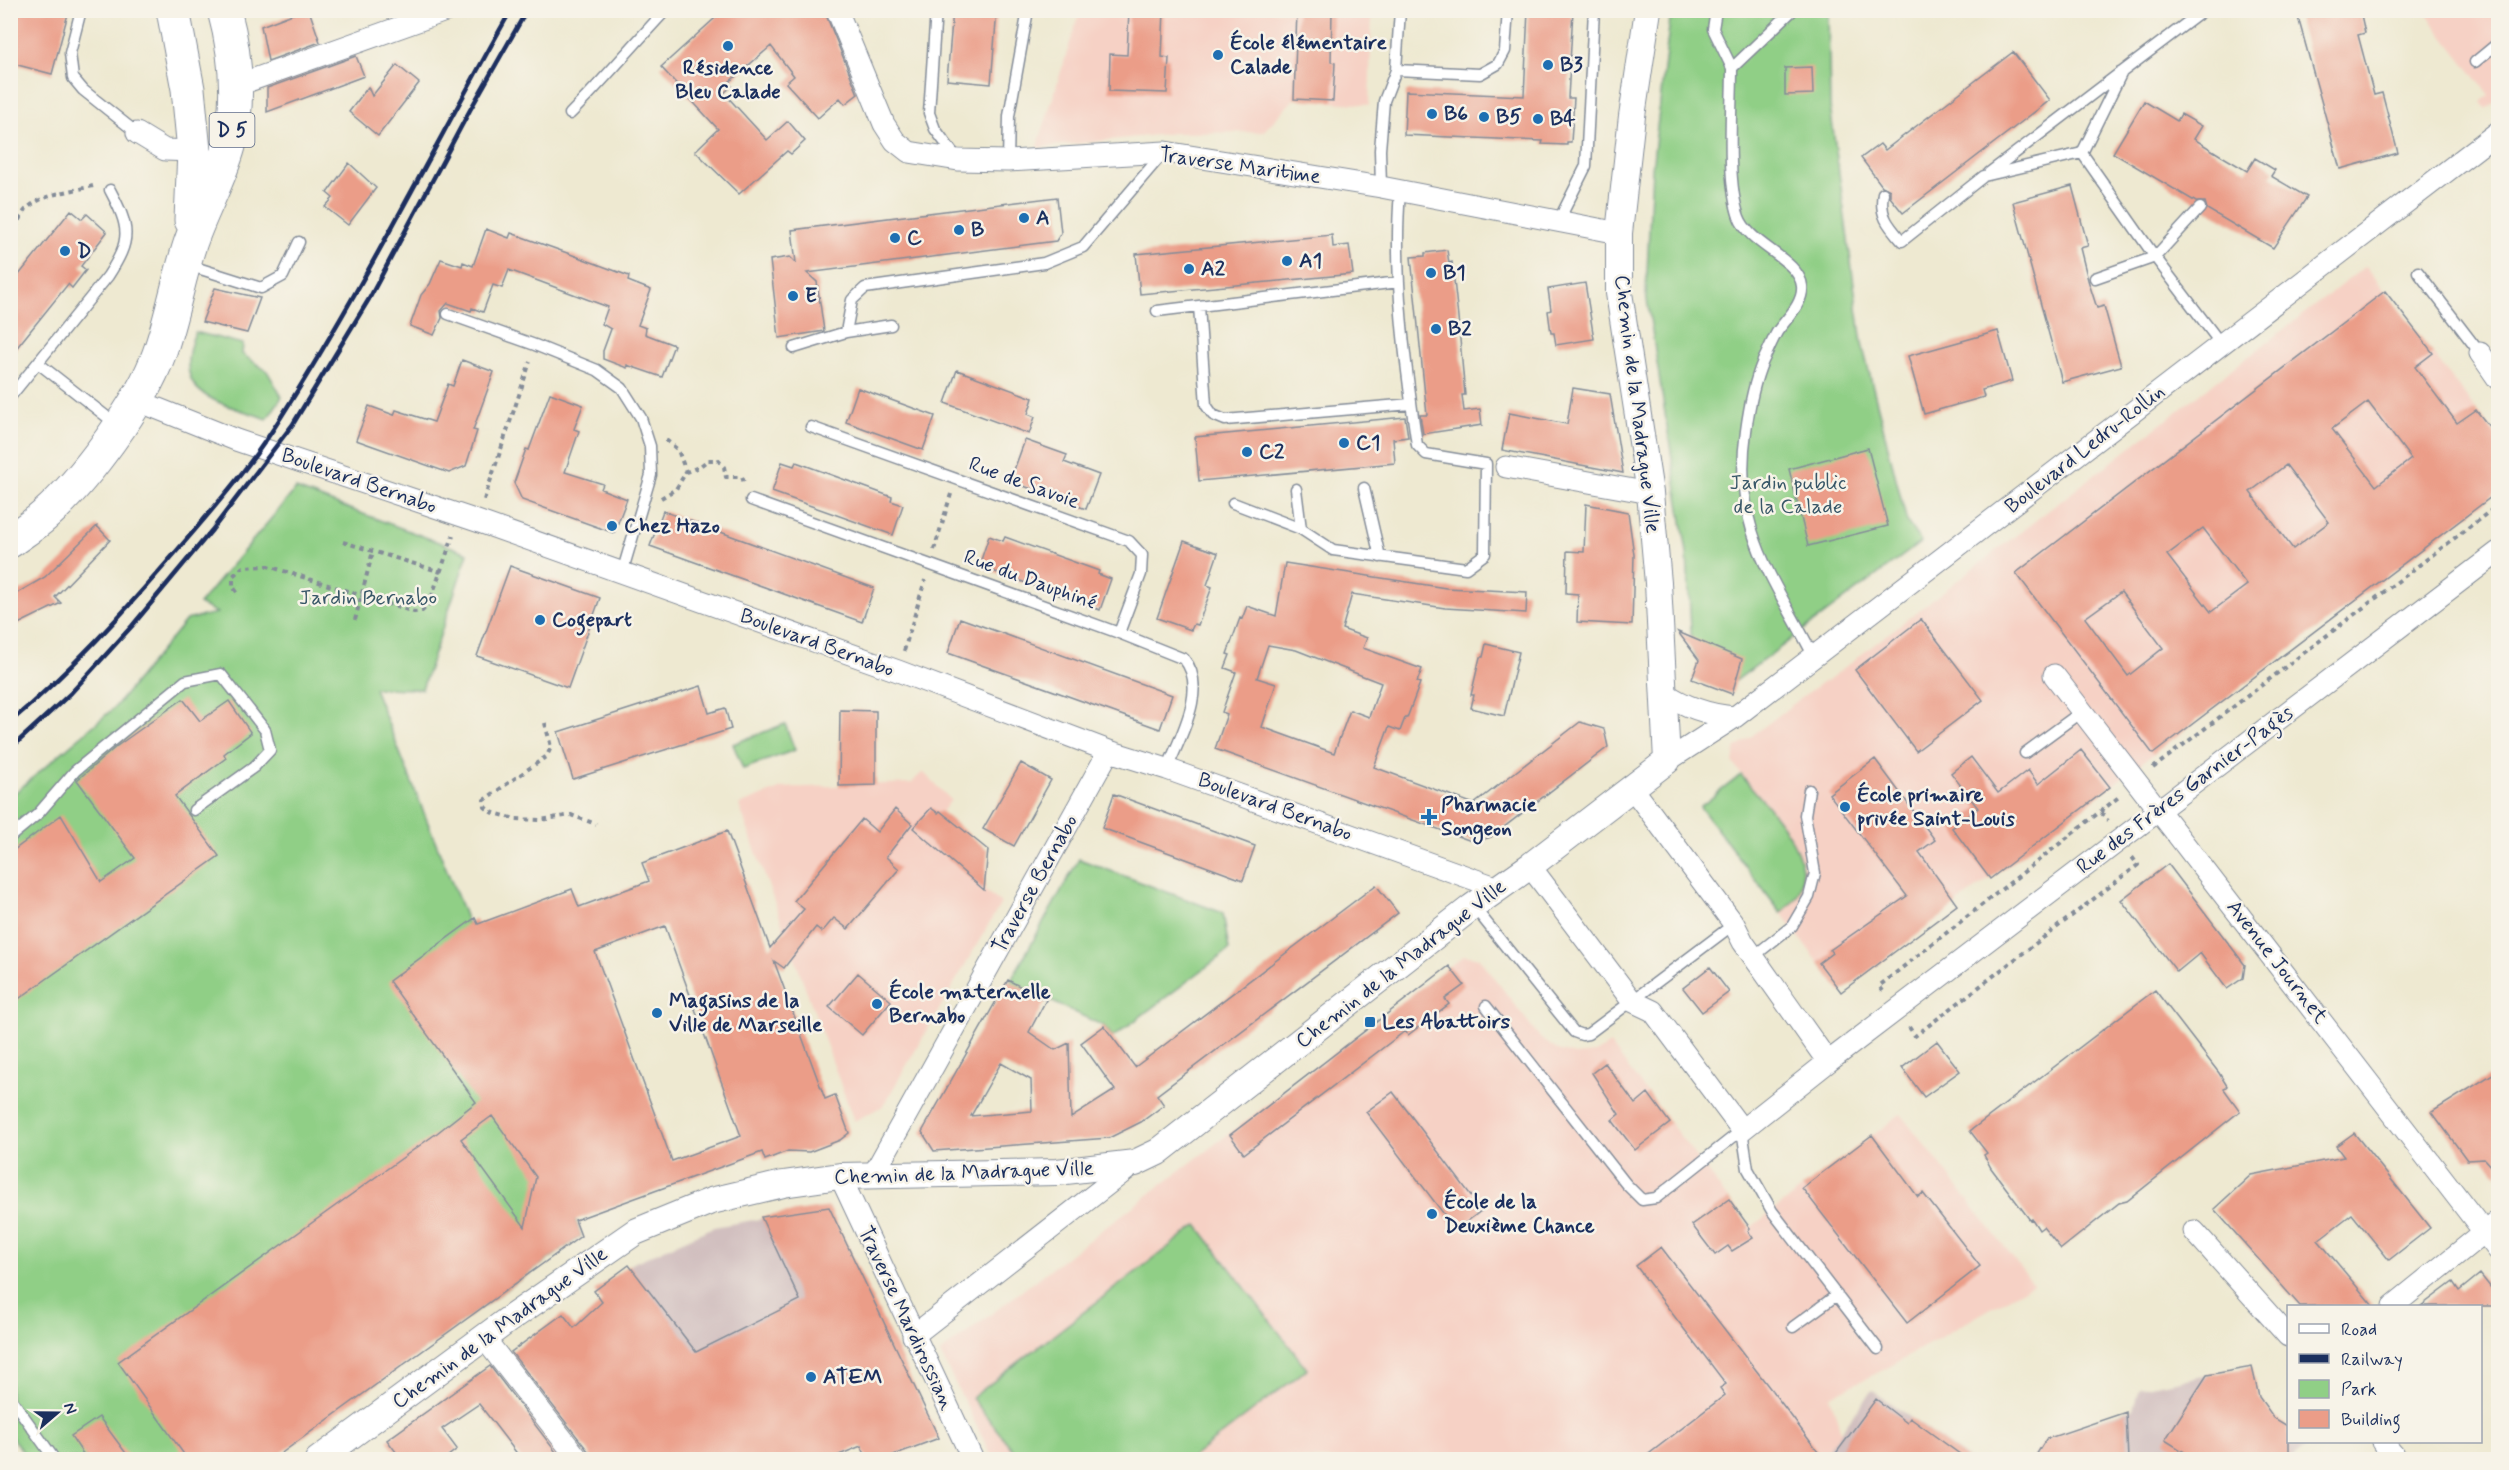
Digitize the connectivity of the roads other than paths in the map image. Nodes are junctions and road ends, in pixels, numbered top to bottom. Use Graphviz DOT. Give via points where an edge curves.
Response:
graph roads {
  1 [pos="81,10"];
  2 [pos="173,10"];
  3 [pos="224,10"];
  4 [pos="448,10"];
  5 [pos="666,10"];
  6 [pos="837,10"];
  7 [pos="936,10"];
  8 [pos="1028,10"];
  9 [pos="1400,10"];
  10 [pos="1508,10"];
  11 [pos="1594,10"];
  12 [pos="1648,10"];
  13 [pos="1716,10"];
  14 [pos="1793,10"];
  15 [pos="2204,10"];
  16 [pos="2499,43"];
  17 [pos="2475,62"];
  18 [pos="1732,68"];
  19 [pos="1396,70"];
  20 [pos="2122,72"];
  21 [pos="235,86"];
  22 [pos="570,114"];
  23 [pos="2499,132"];
  24 [pos="137,133"];
  25 [pos="194,151"];
  26 [pos="1165,152"];
  27 [pos="2082,153"];
  28 [pos="958,160"];
  29 [pos="1008,161"];
  30 [pos="1984,176"];
  31 [pos="110,190"];
  32 [pos="1390,190"];
  33 [pos="1883,193"];
  34 [pos="2200,208"];
  35 [pos="1558,222"];
  36 [pos="1619,233"];
  37 [pos="299,242"];
  38 [pos="188,253"];
  39 [pos="2155,257"];
  40 [pos="2418,272"];
  41 [pos="2096,278"];
  42 [pos="1399,282"];
  43 [pos="1199,306"];
  44 [pos="1157,311"];
  45 [pos="448,314"];
  46 [pos="891,325"];
  47 [pos="846,332"];
  48 [pos="2221,344"];
  49 [pos="794,348"];
  50 [pos="2480,353"];
  51 [pos="38,363"];
  52 [pos="2499,379"];
  53 [pos="10,397"];
  54 [pos="1411,404"];
  55 [pos="127,413"];
  56 [pos="811,427"];
  57 [pos="1496,465"];
  58 [pos="1364,488"];
  59 [pos="1296,489"];
  60 [pos="1650,493"];
  61 [pos="751,500"];
  62 [pos="1233,503"];
  63 [pos="1301,529"];
  64 [pos="10,541"];
  65 [pos="2499,552"];
  66 [pos="1380,557"];
  67 [pos="622,573"];
  68 [pos="1119,633"];
  69 [pos="1813,655"];
  70 [pos="2054,675"];
  71 [pos="1663,692"];
  72 [pos="2081,712"];
  73 [pos="1735,717"];
  74 [pos="1109,751"];
  75 [pos="2025,753"];
  76 [pos="1667,761"];
  77 [pos="1167,769"];
  78 [pos="1633,789"];
  79 [pos="1809,790"];
  80 [pos="194,810"];
  81 [pos="2160,810"];
  82 [pos="10,837"];
  83 [pos="1530,866"];
  84 [pos="1498,888"];
  85 [pos="1474,906"];
  86 [pos="1734,924"];
  87 [pos="1754,956"];
  88 [pos="1632,1001"];
  89 [pos="1486,1006"];
  90 [pos="1828,1062"];
  91 [pos="1742,1131"];
  92 [pos="1134,1163"];
  93 [pos="873,1174"];
  94 [pos="840,1176"];
  95 [pos="2492,1226"];
  96 [pos="2194,1231"];
  97 [pos="2499,1250"];
  98 [pos="1837,1295"];
  99 [pos="2394,1305"];
  100 [pos="1793,1327"];
  101 [pos="2287,1334"];
  102 [pos="913,1336"];
  103 [pos="484,1338"];
  104 [pos="1878,1349"];
  105 [pos="10,1397"];
  106 [pos="2383,1443"];
  107 [pos="10,1455"];
  108 [pos="14,1460"];
  109 [pos="55,1460"];
  110 [pos="318,1460"];
  111 [pos="579,1460"];
  112 [pos="973,1460"];
  113 [pos="2398,1460"];
  1 -- 24 [label="lane" via="70,52 73,78"];
  2 -- 25 [label="main road, D 5" via="188,89"];
  3 -- 21 [label="main road, D 5"];
  4 -- 21 [label="street"];
  5 -- 22 [label="lane"];
  6 -- 28 [label="street, Traverse Maritime" via="884,124 895,141 909,152"];
  7 -- 28 [label="lane" via="929,113 935,129"];
  8 -- 29 [label="lane" via="1009,116"];
  9 -- 19 [label="lane"];
  10 -- 19 [label="lane" via="1505,51 1498,64 1480,74"];
  11 -- 35 [label="lane" via="1586,166"];
  12 -- 36 [label="street, Chemin de la Madrague Ville"];
  13 -- 18 [label="lane" via="1713,29"];
  14 -- 18 [label="lane"];
  15 -- 20 [label="lane"];
  16 -- 17 [label="lane"];
  18 -- 69 [label="lane" via="1732,174 1739,218 1751,236 1794,269 1802,283 1802,296 1776,334 1760,369 1748,412 1741,462 1744,502 1753,540"];
  19 -- 32 [label="lane" via="1384,101 1380,150"];
  20 -- 27 [label="lane"];
  20 -- 30 [label="lane"];
  21 -- 38 [label="main road, D 5" via="228,148"];
  23 -- 48 [label="street, Boulevard Ledru-Rollin"];
  24 -- 25 [label="street" via="165,150"];
  25 -- 38 [label="main road, D 5"];
  26 -- 29 [label="street, Traverse Maritime"];
  26 -- 32 [label="street, Traverse Maritime"];
  26 -- 47 [label="lane" via="1083,248 1044,263 866,288 852,300"];
  27 -- 30 [label="lane"];
  27 -- 39 [label="lane"];
  28 -- 29 [label="street, Traverse Maritime"];
  30 -- 33 [label="lane" via="1902,241 1884,219 1880,206"];
  31 -- 51 [label="lane" via="124,216 126,235 120,257"];
  32 -- 35 [label="street, Traverse Maritime"];
  32 -- 42 [label="lane"];
  34 -- 39 [label="lane"];
  35 -- 36 [label="street, Traverse Maritime"];
  36 -- 60 [label="street, Chemin de la Madrague Ville" via="1618,293"];
  37 -- 38 [label="lane" via="283,276 261,288"];
  38 -- 55 [label="main road, D 5" via="159,354"];
  39 -- 41 [label="lane"];
  39 -- 48 [label="lane"];
  40 -- 50 [label="lane"];
  42 -- 43 [label="lane"];
  42 -- 54 [label="lane"];
  43 -- 44 [label="lane"];
  43 -- 54 [label="lane" via="1206,405 1213,415 1225,420"];
  45 -- 67 [label="lane" via="597,370 622,388 641,418 650,446 651,475"];
  46 -- 47 [label="lane"];
  47 -- 49 [label="lane"];
  48 -- 69 [label="street, Boulevard Ledru-Rollin"];
  50 -- 52 [label="street"];
  51 -- 53 [label="lane"];
  51 -- 55 [label="lane"];
  54 -- 57 [label="lane" via="1417,445 1426,454"];
  55 -- 64 [label="main road, D 5" via="81,477 44,517"];
  55 -- 67 [label="street, Boulevard Bernabo" via="236,440"];
  56 -- 68 [label="lane, Rue de Savoie" via="1129,541 1142,555 1141,574"];
  57 -- 60 [label="street"];
  57 -- 66 [label="lane" via="1485,554 1478,561 1466,568"];
  58 -- 66 [label="lane"];
  59 -- 63 [label="lane"];
  60 -- 71 [label="street, Chemin de la Madrague Ville"];
  61 -- 68 [label="lane, Rue du Dauphiné"];
  62 -- 63 [label="lane"];
  63 -- 66 [label="lane" via="1333,550"];
  65 -- 81 [label="street, Rue des Frères Garnier-Pagès"];
  67 -- 74 [label="street, Boulevard Bernabo"];
  68 -- 77 [label="lane, Rue du Dauphiné" via="1184,660 1191,668 1194,686 1190,708"];
  69 -- 73 [label="street, Boulevard Ledru-Rollin"];
  70 -- 72 [label="street, Avenue Journet"];
  71 -- 73 [label="street" via="1682,705 1716,716"];
  71 -- 76 [label="street, Chemin de la Madrague Ville"];
  72 -- 75 [label="lane"];
  72 -- 81 [label="street, Avenue Journet"];
  73 -- 76 [label="street, Boulevard Ledru-Rollin"];
  74 -- 77 [label="street, Boulevard Bernabo"];
  74 -- 93 [label="street, Traverse Bernabo"];
  76 -- 78 [label="street, Chemin de la Madrague Ville"];
  77 -- 84 [label="street, Boulevard Bernabo"];
  78 -- 83 [label="street, Chemin de la Madrague Ville"];
  78 -- 86 [label="street"];
  79 -- 87 [label="lane" via="1805,815 1815,873 1809,897 1792,926"];
  80 -- 82 [label="lane" via="270,750 265,730 221,674 184,681 75,771 38,814"];
  81 -- 90 [label="street, Rue des Frères Garnier-Pagès"];
  81 -- 95 [label="street, Avenue Journet"];
  83 -- 84 [label="street, Chemin de la Madrague Ville"];
  83 -- 88 [label="street"];
  84 -- 85 [label="street, Chemin de la Madrague Ville"];
  85 -- 88 [label="lane" via="1574,1032 1588,1034"];
  85 -- 92 [label="street, Chemin de la Madrague Ville" via="1158,1152"];
  86 -- 87 [label="street"];
  86 -- 88 [label="lane"];
  87 -- 90 [label="street"];
  88 -- 91 [label="street" via="1653,1011"];
  89 -- 91 [label="lane" via="1642,1200 1656,1198"];
  90 -- 91 [label="street, Rue des Frères Garnier-Pagès"];
  91 -- 98 [label="lane" via="1748,1169 1772,1211"];
  92 -- 93 [label="street, Chemin de la Madrague Ville" via="1057,1172 963,1176"];
  92 -- 102 [label="street"];
  93 -- 94 [label="street, Chemin de la Madrague Ville"];
  94 -- 102 [label="street, Traverse Mardirossian"];
  94 -- 103 [label="street, Chemin de la Madrague Ville" via="711,1201 635,1232"];
  95 -- 97 [label="street, Avenue Journet"];
  95 -- 99 [label="street"];
  96 -- 101 [label="street"];
  98 -- 100 [label="lane"];
  98 -- 104 [label="lane"];
  102 -- 112 [label="street, Traverse Mardirossian"];
  103 -- 110 [label="street, Chemin de la Madrague Ville"];
  103 -- 111 [label="street"];
  105 -- 109 [label="lane"];
  106 -- 113 [label="street"];
  107 -- 108 [label="lane"];
}
